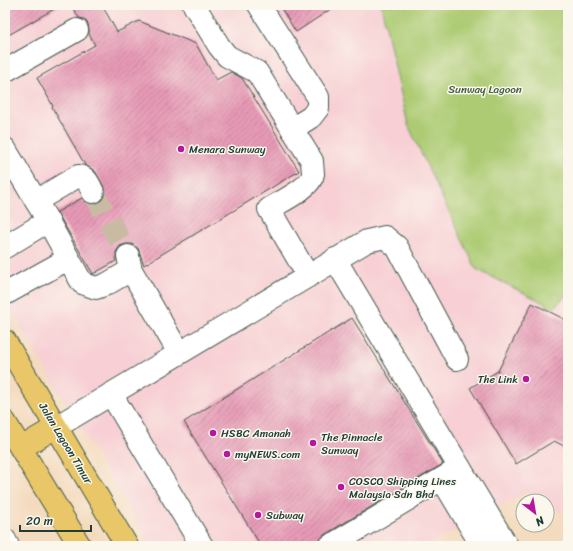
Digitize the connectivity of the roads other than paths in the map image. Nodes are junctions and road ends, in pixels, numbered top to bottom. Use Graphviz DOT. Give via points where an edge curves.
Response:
graph roads {
  1 [pos="194,5"];
  2 [pos="259,5"];
  3 [pos="77,30"];
  4 [pos="5,71"];
  5 [pos="292,129"];
  6 [pos="5,149"];
  7 [pos="93,192"];
  8 [pos="36,201"];
  9 [pos="48,221"];
  10 [pos="5,247"];
  11 [pos="68,259"];
  12 [pos="335,260"];
  13 [pos="308,276"];
  14 [pos="5,294"];
  15 [pos="5,341"];
  16 [pos="179,353"];
  17 [pos="457,359"];
  18 [pos="111,394"];
  19 [pos="5,422"];
  20 [pos="56,426"];
  21 [pos="21,448"];
  22 [pos="451,474"];
  23 [pos="5,540"];
  24 [pos="8,546"];
  25 [pos="80,546"];
  26 [pos="127,546"];
  27 [pos="202,546"];
  28 [pos="330,546"];
  29 [pos="482,546"];
  30 [pos="507,546"];
  1 -- 5 [label="street" via="228,56 258,72"];
  2 -- 5 [label="street" via="318,97 318,108 312,117"];
  3 -- 4 [label="street"];
  5 -- 13 [label="street" via="312,161 313,175 300,190 268,209"];
  6 -- 8 [label="street"];
  7 -- 8 [label="street" via="86,179 78,176"];
  8 -- 9 [label="street"];
  9 -- 10 [label="street"];
  9 -- 11 [label="street"];
  11 -- 14 [label="street"];
  11 -- 16 [label="street" via="82,283 96,288 107,284 129,263"];
  12 -- 13 [label="street"];
  12 -- 17 [label="street" via="367,241 385,237 397,247"];
  12 -- 22 [label="street" via="368,329"];
  13 -- 16 [label="street"];
  15 -- 20 [label="main road, Jalan Lagoon Timur"];
  16 -- 18 [label="street"];
  18 -- 20 [label="street"];
  18 -- 27 [label="street"];
  19 -- 21 [label="main road"];
  20 -- 21 [label="main road"];
  20 -- 26 [label="main road, Jalan Lagoon Timur"];
  21 -- 25 [label="main road"];
  22 -- 28 [label="street"];
  22 -- 29 [label="street"];
  22 -- 30 [label="street"];
  23 -- 24 [label="street"];
}
